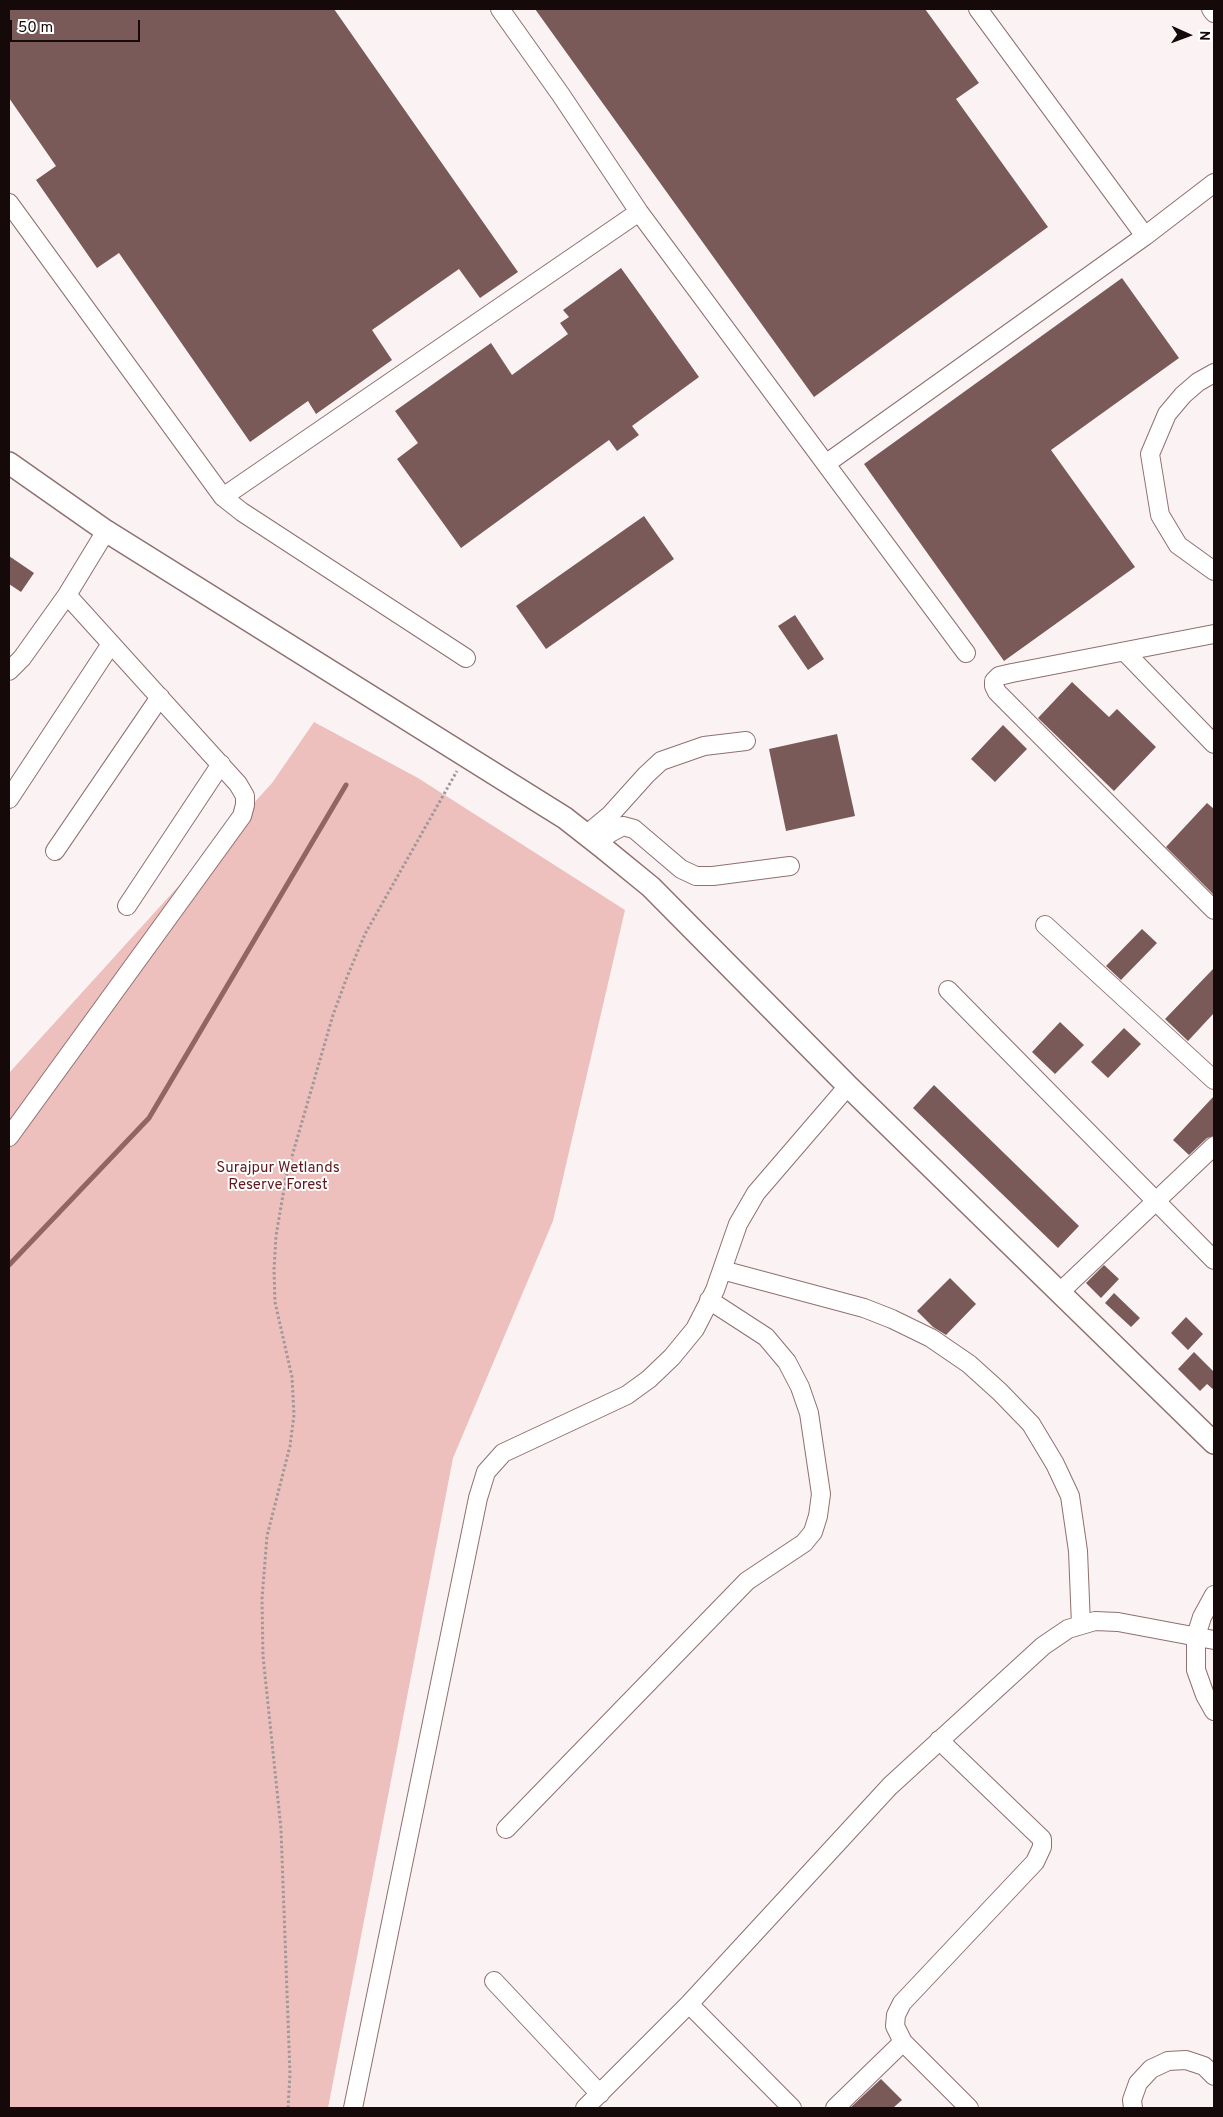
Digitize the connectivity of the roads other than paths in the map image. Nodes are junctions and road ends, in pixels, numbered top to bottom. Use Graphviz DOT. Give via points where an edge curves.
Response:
graph roads {
  1 [pos="500,9"];
  2 [pos="978,9"];
  3 [pos="1211,9"];
  4 [pos="1214,13"];
  5 [pos="1214,183"];
  6 [pos="9,203"];
  7 [pos="639,212"];
  8 [pos="1145,236"];
  9 [pos="1214,373"];
  10 [pos="9,463"];
  11 [pos="827,463"];
  12 [pos="223,497"];
  13 [pos="106,531"];
  14 [pos="1214,571"];
  15 [pos="67,595"];
  16 [pos="1214,634"];
  17 [pos="111,644"];
  18 [pos="966,652"];
  19 [pos="1125,652"];
  20 [pos="466,658"];
  21 [pos="9,671"];
  22 [pos="160,698"];
  23 [pos="746,742"];
  24 [pos="1214,744"];
  25 [pos="221,764"];
  26 [pos="9,799"];
  27 [pos="591,839"];
  28 [pos="55,851"];
  29 [pos="790,866"];
  30 [pos="127,906"];
  31 [pos="1214,910"];
  32 [pos="1045,925"];
  33 [pos="948,990"];
  34 [pos="1214,1080"];
  35 [pos="848,1086"];
  36 [pos="9,1136"];
  37 [pos="1214,1146"];
  38 [pos="1156,1200"];
  39 [pos="1214,1260"];
  40 [pos="722,1270"];
  41 [pos="1060,1292"];
  42 [pos="709,1300"];
  43 [pos="1214,1442"];
  44 [pos="1214,1595"];
  45 [pos="1081,1625"];
  46 [pos="1196,1636"];
  47 [pos="1214,1640"];
  48 [pos="1214,1711"];
  49 [pos="940,1740"];
  50 [pos="506,1829"];
  51 [pos="494,1981"];
  52 [pos="689,2004"];
  53 [pos="903,2042"];
  54 [pos="1214,2076"];
  55 [pos="600,2094"];
  56 [pos="353,2108"];
  57 [pos="585,2108"];
  58 [pos="792,2108"];
  59 [pos="835,2108"];
  60 [pos="969,2108"];
  61 [pos="1132,2108"];
  1 -- 7 [label="street" via="562,95"];
  2 -- 8 [label="street"];
  3 -- 4 [label="street"];
  5 -- 8 [label="street"];
  6 -- 12 [label="street"];
  7 -- 11 [label="street"];
  7 -- 12 [label="street"];
  8 -- 11 [label="street"];
  9 -- 14 [label="street" via="1183,395 1167,414 1150,454 1160,515 1178,545"];
  10 -- 13 [label="main road"];
  11 -- 18 [label="street"];
  12 -- 20 [label="street"];
  13 -- 15 [label="street"];
  13 -- 27 [label="main road" via="565,818"];
  15 -- 17 [label="street"];
  15 -- 21 [label="street"];
  16 -- 19 [label="street"];
  17 -- 22 [label="street"];
  17 -- 26 [label="street"];
  19 -- 24 [label="street"];
  19 -- 31 [label="street" via="1012,672 1000,676 994,681 994,686"];
  22 -- 25 [label="street"];
  22 -- 28 [label="street"];
  23 -- 27 [label="street" via="704,746 661,762"];
  25 -- 30 [label="street"];
  25 -- 36 [label="street" via="245,796 242,816"];
  27 -- 29 [label="street" via="623,826 634,829 680,869 696,876"];
  27 -- 35 [label="main road" via="651,887"];
  32 -- 34 [label="street"];
  33 -- 38 [label="street"];
  35 -- 40 [label="street" via="756,1193 738,1224"];
  35 -- 41 [label="main road"];
  37 -- 38 [label="street"];
  38 -- 39 [label="street"];
  38 -- 41 [label="street"];
  40 -- 42 [label="street"];
  40 -- 45 [label="street" via="864,1308 892,1319 931,1338 969,1364 1000,1392 1031,1424 1070,1496 1078,1551"];
  41 -- 43 [label="main road"];
  42 -- 50 [label="street" via="766,1337 787,1362 800,1387 808,1413 821,1494 813,1532 804,1543 746,1581"];
  42 -- 56 [label="street" via="695,1329 649,1379 627,1395 503,1453 486,1472 478,1498"];
  44 -- 46 [label="street"];
  45 -- 46 [label="street" via="1095,1621 1118,1622"];
  45 -- 49 [label="street" via="1068,1629 1043,1646"];
  46 -- 47 [label="street"];
  46 -- 48 [label="street" via="1196,1670"];
  49 -- 52 [label="street" via="890,1786"];
  49 -- 53 [label="street" via="1038,1833 1042,1847 1035,1862 902,2003 895,2026"];
  51 -- 55 [label="street"];
  52 -- 55 [label="street"];
  52 -- 58 [label="street"];
  53 -- 59 [label="street"];
  53 -- 60 [label="street"];
  54 -- 61 [label="street" via="1204,2066 1186,2060 1168,2061 1151,2069 1138,2083"];
  55 -- 57 [label="street"];
}
